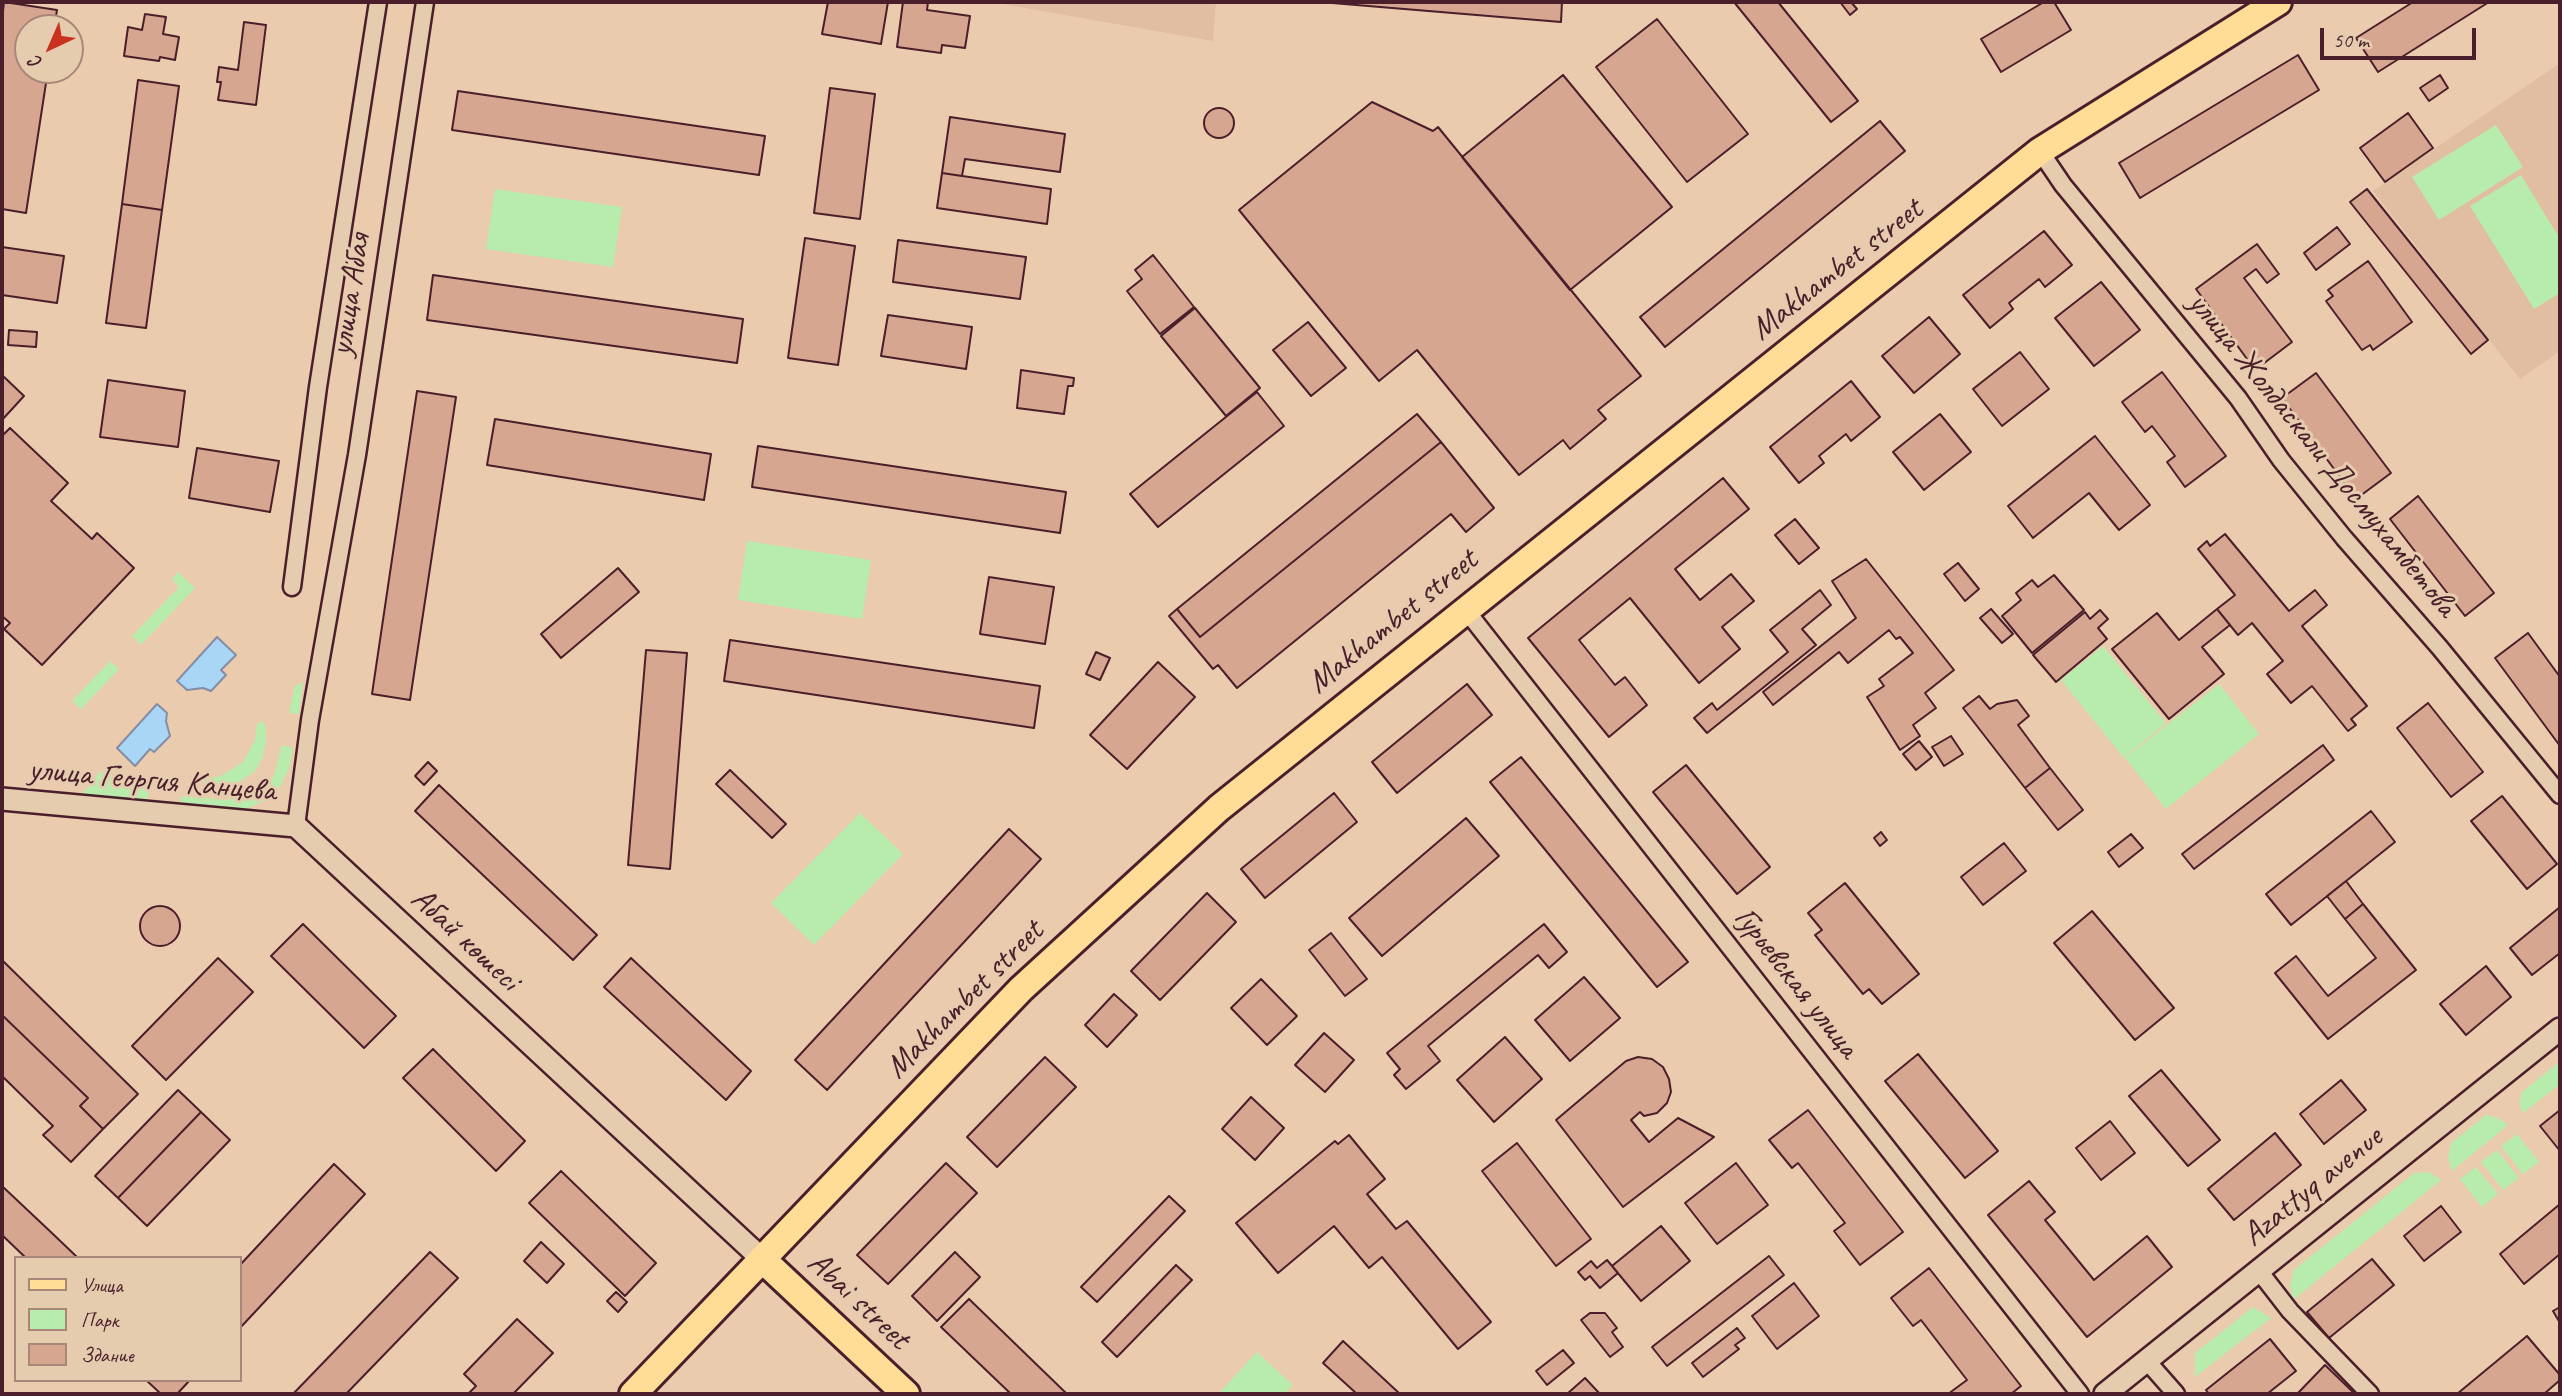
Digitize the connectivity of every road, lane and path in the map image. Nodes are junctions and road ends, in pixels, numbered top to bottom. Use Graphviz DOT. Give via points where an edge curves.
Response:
graph roads {
  1 [pos="378,2"];
  2 [pos="425,2"];
  3 [pos="2278,2"];
  4 [pos="2040,151"];
  5 [pos="292,587"];
  6 [pos="1465,608"];
  7 [pos="2560,795"];
  8 [pos="2,799"];
  9 [pos="296,827"];
  10 [pos="2560,1029"];
  11 [pos="762,1259"];
  12 [pos="2259,1271"];
  13 [pos="2147,1361"];
  14 [pos="633,1394"];
  15 [pos="906,1394"];
  16 [pos="2080,1394"];
  17 [pos="2105,1394"];
  18 [pos="2176,1394"];
  19 [pos="2370,1394"];
  1 -- 5 [label="street, улица Абая"];
  2 -- 9 [label="street, улица Абая"];
  3 -- 4 [label="main road, Makhambet street"];
  4 -- 6 [label="main road, Makhambet street"];
  4 -- 7 [label="street, улица Жолдаскали Досмухамбетова" via="2238,398 2281,460"];
  6 -- 11 [label="main road, Makhambet street" via="1219,807 1020,989"];
  6 -- 16 [label="street, Гурьевская улица"];
  8 -- 9 [label="street, улица Георгия Канцева"];
  9 -- 11 [label="street, Абай көшесі"];
  10 -- 12 [label="street, Azattyq avenue"];
  11 -- 14 [label="main road, Makhambet street"];
  11 -- 15 [label="main road, Abai street"];
  12 -- 13 [label="street, Azattyq avenue"];
  12 -- 19 [label="street" via="2290,1311"];
  13 -- 17 [label="street, Azattyq avenue"];
  13 -- 18 [label="street"];
}
